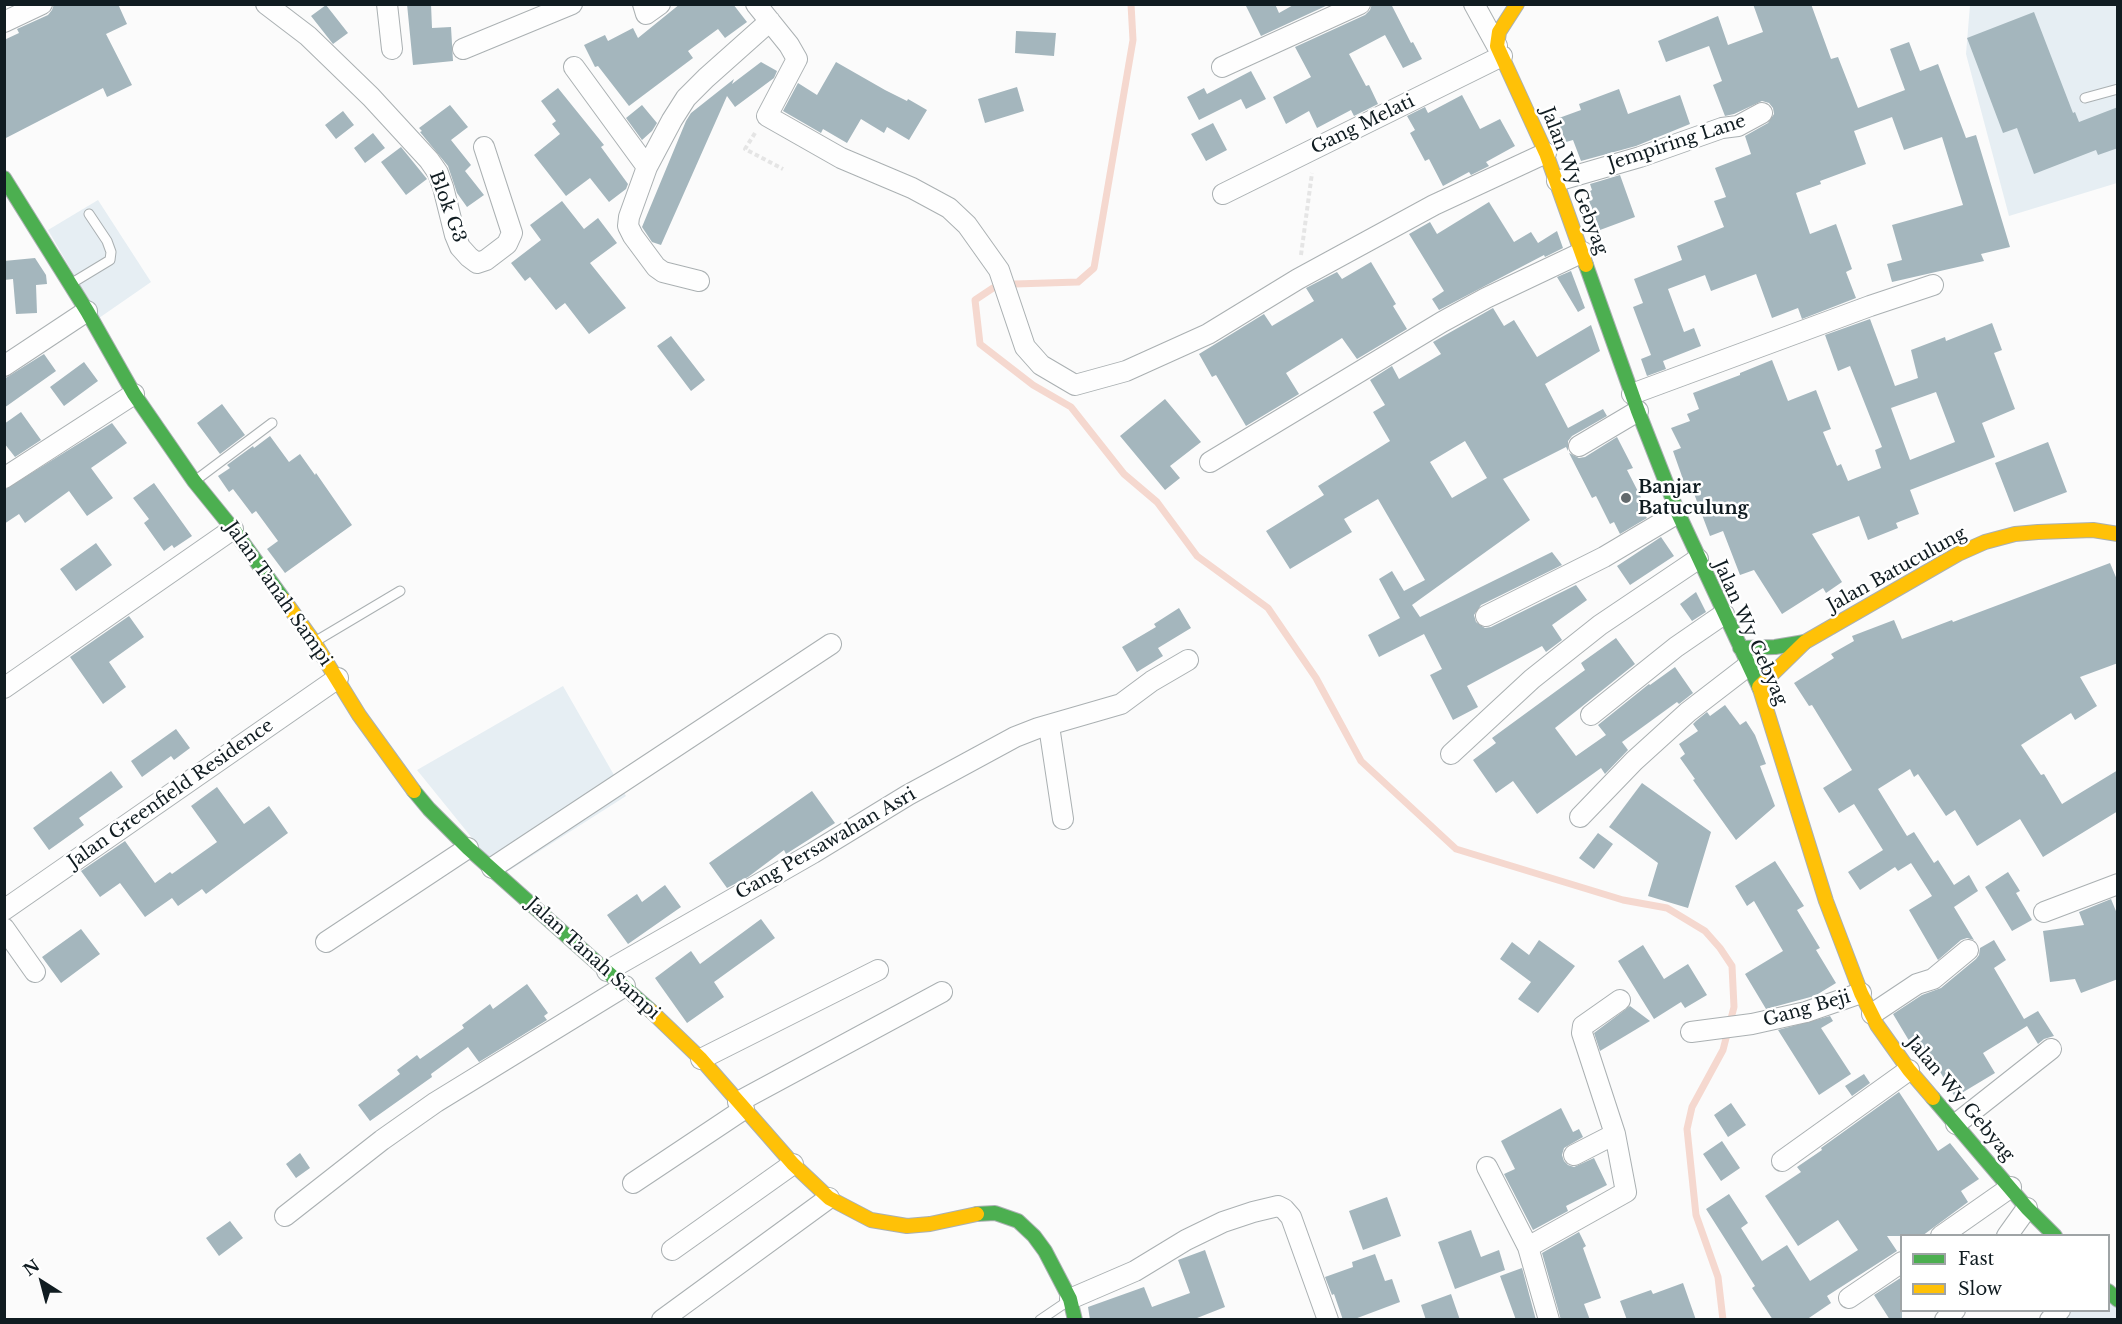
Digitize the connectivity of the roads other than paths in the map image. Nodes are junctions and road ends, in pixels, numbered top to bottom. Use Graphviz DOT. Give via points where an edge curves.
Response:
graph roads {
  1 [pos="42,4"];
  2 [pos="266,4"];
  3 [pos="387,4"];
  4 [pos="572,4"];
  5 [pos="643,4"];
  6 [pos="660,4"];
  7 [pos="756,4"];
  8 [pos="1360,4"];
  9 [pos="1474,4"];
  10 [pos="1517,4"];
  11 [pos="770,21"];
  12 [pos="4,22"];
  13 [pos="392,49"];
  14 [pos="463,49"];
  15 [pos="1500,51"];
  16 [pos="574,67"];
  17 [pos="1222,67"];
  18 [pos="2118,89"];
  19 [pos="2085,98"];
  20 [pos="1762,113"];
  21 [pos="484,147"];
  22 [pos="1546,153"];
  23 [pos="647,167"];
  24 [pos="4,178"];
  25 [pos="1557,181"];
  26 [pos="1223,194"];
  27 [pos="11,202"];
  28 [pos="89,214"];
  29 [pos="1583,252"];
  30 [pos="699,281"];
  31 [pos="69,284"];
  32 [pos="1933,285"];
  33 [pos="87,311"];
  34 [pos="4,366"];
  35 [pos="134,394"];
  36 [pos="1635,403"];
  37 [pos="272,423"];
  38 [pos="1579,446"];
  39 [pos="1210,462"];
  40 [pos="4,478"];
  41 [pos="194,481"];
  42 [pos="1678,513"];
  43 [pos="233,528"];
  44 [pos="2118,534"];
  45 [pos="1698,559"];
  46 [pos="400,591"];
  47 [pos="1724,614"];
  48 [pos="1486,616"];
  49 [pos="314,642"];
  50 [pos="1804,642"];
  51 [pos="831,644"];
  52 [pos="1744,656"];
  53 [pos="1188,660"];
  54 [pos="338,678"];
  55 [pos="1759,687"];
  56 [pos="4,688"];
  57 [pos="1591,715"];
  58 [pos="1049,726"];
  59 [pos="1450,754"];
  60 [pos="1580,817"];
  61 [pos="1064,819"];
  62 [pos="468,848"];
  63 [pos="492,868"];
  64 [pos="2118,884"];
  65 [pos="4,910"];
  66 [pos="2044,912"];
  67 [pos="4,927"];
  68 [pos="326,942"];
  69 [pos="1968,950"];
  70 [pos="607,970"];
  71 [pos="878,970"];
  72 [pos="35,972"];
  73 [pos="625,986"];
  74 [pos="942,992"];
  75 [pos="1861,993"];
  76 [pos="1620,1000"];
  77 [pos="1872,1014"];
  78 [pos="1691,1032"];
  79 [pos="2052,1049"];
  80 [pos="701,1059"];
  81 [pos="1909,1071"];
  82 [pos="741,1106"];
  83 [pos="1956,1124"];
  84 [pos="1615,1134"];
  85 [pos="1574,1155"];
  86 [pos="1782,1161"];
  87 [pos="793,1164"];
  88 [pos="1487,1167"];
  89 [pos="633,1183"];
  90 [pos="2011,1187"];
  91 [pos="829,1198"];
  92 [pos="2028,1208"];
  93 [pos="285,1216"];
  94 [pos="1944,1234"];
  95 [pos="2008,1234"];
  96 [pos="2053,1234"];
  97 [pos="1528,1247"];
  98 [pos="672,1250"];
  99 [pos="1900,1263"];
  100 [pos="1849,1298"];
  101 [pos="1070,1299"];
  102 [pos="662,1320"];
  103 [pos="1040,1320"];
  104 [pos="1075,1320"];
  105 [pos="1328,1320"];
  106 [pos="1549,1320"];
  1 -- 12 [label="street"];
  2 -- 21 [label="street, Blok G3" via="348,74 429,160 443,187 454,235 477,263 507,244 512,233"];
  3 -- 13 [label="street"];
  4 -- 14 [label="street"];
  5 -- 6 [label="street" via="646,14"];
  7 -- 11 [label="street"];
  8 -- 17 [label="street"];
  9 -- 15 [label="street"];
  10 -- 15 [label="street" via="1499,32"];
  11 -- 22 [label="street" via="797,59 767,116 841,158 949,208 967,225 999,270 1025,347 1041,365 1075,385 1126,371 1197,338 1434,205"];
  11 -- 23 [label="street" via="686,98"];
  15 -- 22 [label="street, Jalan Wy Gebyag"];
  15 -- 26 [label="street, Gang Melati"];
  16 -- 23 [label="street"];
  18 -- 19 [label="lane"];
  20 -- 25 [label="street, Jempiring Lane" via="1738,126"];
  22 -- 25 [label="street, Jalan Wy Gebyag"];
  23 -- 30 [label="street" via="628,226 646,256 663,273"];
  24 -- 27 [label="street, Jalan Tanah Sampi"];
  25 -- 29 [label="street, Jalan Wy Gebyag"];
  27 -- 31 [label="street, Jalan Tanah Sampi"];
  28 -- 31 [label="lane" via="107,241 110,260"];
  29 -- 36 [label="street, Jalan Wy Gebyag"];
  29 -- 39 [label="street" via="1442,322"];
  31 -- 33 [label="street, Jalan Tanah Sampi"];
  32 -- 36 [label="street" via="1870,306"];
  33 -- 34 [label="street"];
  33 -- 35 [label="street, Jalan Tanah Sampi"];
  35 -- 40 [label="street"];
  35 -- 41 [label="street, Jalan Tanah Sampi"];
  36 -- 38 [label="street"];
  36 -- 42 [label="street, Jalan Wy Gebyag"];
  37 -- 41 [label="lane"];
  41 -- 43 [label="street, Jalan Tanah Sampi"];
  42 -- 45 [label="street, Jalan Wy Gebyag"];
  42 -- 48 [label="street" via="1604,557"];
  43 -- 49 [label="street, Jalan Tanah Sampi"];
  43 -- 56 [label="street"];
  44 -- 50 [label="street, Jalan Batuculung" via="2093,530 2038,532 1985,542"];
  45 -- 47 [label="street, Jalan Wy Gebyag"];
  45 -- 59 [label="street" via="1600,625 1532,679"];
  46 -- 49 [label="lane"];
  47 -- 52 [label="street, Jalan Wy Gebyag"];
  47 -- 57 [label="street"];
  49 -- 54 [label="street, Jalan Tanah Sampi"];
  50 -- 52 [label="street, Jalan Batuculung"];
  50 -- 55 [label="street, Jalan Batuculung"];
  51 -- 63 [label="street"];
  52 -- 55 [label="street, Jalan Wy Gebyag"];
  52 -- 60 [label="street"];
  53 -- 58 [label="street, Gang Persawahan Asri" via="1121,704"];
  54 -- 62 [label="street, Jalan Tanah Sampi" via="359,716 400,773"];
  54 -- 65 [label="street, Jalan Greenfield Residence"];
  55 -- 75 [label="street, Jalan Wy Gebyag" via="1826,901"];
  58 -- 61 [label="street"];
  58 -- 70 [label="street, Gang Persawahan Asri" via="1015,737 908,795"];
  62 -- 63 [label="street, Jalan Tanah Sampi"];
  62 -- 68 [label="street"];
  63 -- 70 [label="street, Jalan Tanah Sampi"];
  64 -- 66 [label="street"];
  67 -- 72 [label="street"];
  69 -- 77 [label="street" via="1933,979 1917,984"];
  70 -- 73 [label="street, Jalan Tanah Sampi"];
  71 -- 80 [label="street"];
  73 -- 80 [label="street, Jalan Tanah Sampi"];
  73 -- 93 [label="street" via="436,1102"];
  74 -- 82 [label="street"];
  75 -- 77 [label="street, Jalan Wy Gebyag"];
  75 -- 78 [label="street, Gang Beji" via="1806,1012"];
  76 -- 84 [label="street" via="1583,1026 1582,1033"];
  77 -- 81 [label="street, Jalan Wy Gebyag"];
  79 -- 83 [label="street"];
  80 -- 82 [label="street, Jalan Tanah Sampi"];
  81 -- 83 [label="street, Jalan Wy Gebyag"];
  81 -- 86 [label="street"];
  82 -- 87 [label="street, Jalan Tanah Sampi"];
  82 -- 89 [label="street"];
  83 -- 90 [label="street, Jalan Wy Gebyag"];
  84 -- 85 [label="street"];
  84 -- 97 [label="street" via="1626,1192"];
  87 -- 91 [label="street, Jalan Tanah Sampi"];
  87 -- 98 [label="street"];
  88 -- 97 [label="street"];
  90 -- 92 [label="street, Jalan Wy Gebyag"];
  90 -- 94 [label="street"];
  91 -- 101 [label="street, Jalan Tanah Sampi" via="871,1220 907,1226 995,1213 1018,1221 1045,1251"];
  91 -- 102 [label="street"];
  92 -- 95 [label="street"];
  92 -- 96 [label="street, Jalan Wy Gebyag"];
  97 -- 106 [label="street"];
  99 -- 100 [label="street"];
  101 -- 103 [label="lane"];
  101 -- 104 [label="street, Jalan Tanah Sampi"];
  101 -- 105 [label="street" via="1135,1271 1223,1222 1278,1206 1291,1217"];
}
